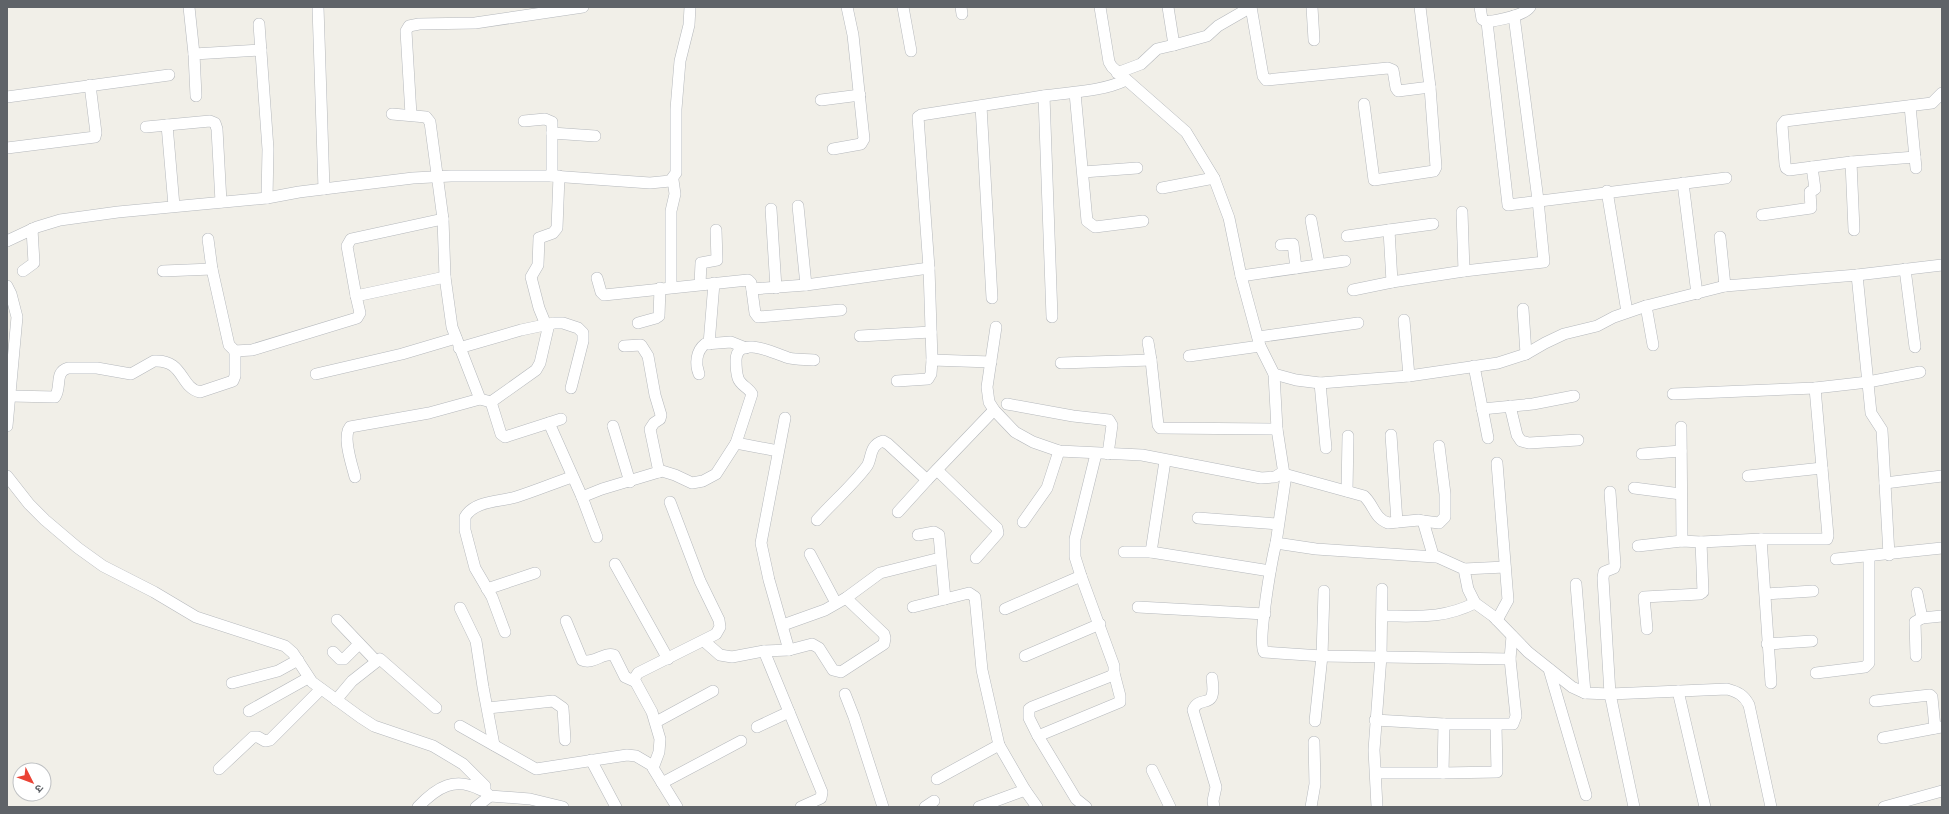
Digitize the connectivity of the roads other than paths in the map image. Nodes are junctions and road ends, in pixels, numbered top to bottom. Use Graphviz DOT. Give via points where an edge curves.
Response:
graph roads {
  1 [pos="189,7"];
  2 [pos="318,7"];
  3 [pos="583,7"];
  4 [pos="690,7"];
  5 [pos="847,7"];
  6 [pos="903,7"];
  7 [pos="1100,7"];
  8 [pos="1168,7"];
  9 [pos="1251,7"];
  10 [pos="1312,7"];
  11 [pos="1420,7"];
  12 [pos="1480,7"];
  13 [pos="1530,7"];
  14 [pos="523,12"];
  15 [pos="1514,16"];
  16 [pos="1487,22"];
  17 [pos="259,24"];
  18 [pos="1314,40"];
  19 [pos="1174,45"];
  20 [pos="261,50"];
  21 [pos="911,51"];
  22 [pos="194,54"];
  23 [pos="1117,73"];
  24 [pos="169,75"];
  25 [pos="1126,80"];
  26 [pos="90,85"];
  27 [pos="1430,87"];
  28 [pos="1075,93"];
  29 [pos="1942,93"];
  30 [pos="860,95"];
  31 [pos="196,96"];
  32 [pos="1044,96"];
  33 [pos="7,97"];
  34 [pos="821,100"];
  35 [pos="1364,104"];
  36 [pos="981,106"];
  37 [pos="1910,106"];
  38 [pos="392,114"];
  39 [pos="411,115"];
  40 [pos="524,121"];
  41 [pos="168,125"];
  42 [pos="146,127"];
  43 [pos="552,133"];
  44 [pos="595,136"];
  45 [pos="7,148"];
  46 [pos="833,149"];
  47 [pos="1851,162"];
  48 [pos="1812,167"];
  49 [pos="1137,168"];
  50 [pos="1083,172"];
  51 [pos="556,176"];
  52 [pos="438,177"];
  53 [pos="1214,178"];
  54 [pos="1726,178"];
  55 [pos="673,180"];
  56 [pos="1683,183"];
  57 [pos="1162,188"];
  58 [pos="324,189"];
  59 [pos="1607,191"];
  60 [pos="267,198"];
  61 [pos="1538,200"];
  62 [pos="221,202"];
  63 [pos="174,206"];
  64 [pos="798,206"];
  65 [pos="771,209"];
  66 [pos="1462,212"];
  67 [pos="1762,215"];
  68 [pos="443,219"];
  69 [pos="1311,220"];
  70 [pos="1143,221"];
  71 [pos="1433,224"];
  72 [pos="32,229"];
  73 [pos="716,230"];
  74 [pos="1389,230"];
  75 [pos="1854,230"];
  76 [pos="1347,236"];
  77 [pos="1720,237"];
  78 [pos="208,239"];
  79 [pos="7,241"];
  80 [pos="1281,246"];
  81 [pos="1345,261"];
  82 [pos="1319,264"];
  83 [pos="1942,265"];
  84 [pos="929,268"];
  85 [pos="1296,268"];
  86 [pos="212,269"];
  87 [pos="1905,269"];
  88 [pos="23,271"];
  89 [pos="163,271"];
  90 [pos="1464,271"];
  91 [pos="1857,275"];
  92 [pos="1241,276"];
  93 [pos="445,277"];
  94 [pos="597,278"];
  95 [pos="1392,282"];
  96 [pos="714,283"];
  97 [pos="700,284"];
  98 [pos="806,285"];
  99 [pos="7,286"];
  100 [pos="1725,286"];
  101 [pos="671,287"];
  102 [pos="660,288"];
  103 [pos="776,288"];
  104 [pos="752,289"];
  105 [pos="1352,290"];
  106 [pos="1697,294"];
  107 [pos="356,296"];
  108 [pos="992,298"];
  109 [pos="1646,306"];
  110 [pos="1523,309"];
  111 [pos="841,310"];
  112 [pos="1627,312"];
  113 [pos="1052,317"];
  114 [pos="1404,320"];
  115 [pos="638,322"];
  116 [pos="1358,323"];
  117 [pos="547,325"];
  118 [pos="996,327"];
  119 [pos="931,332"];
  120 [pos="860,336"];
  121 [pos="1148,342"];
  122 [pos="1259,342"];
  123 [pos="457,343"];
  124 [pos="709,344"];
  125 [pos="1653,345"];
  126 [pos="624,346"];
  127 [pos="1915,347"];
  128 [pos="746,348"];
  129 [pos="235,351"];
  130 [pos="11,353"];
  131 [pos="1526,354"];
  132 [pos="1188,356"];
  133 [pos="814,360"];
  134 [pos="932,360"];
  135 [pos="1152,360"];
  136 [pos="991,362"];
  137 [pos="1061,363"];
  138 [pos="1474,366"];
  139 [pos="1920,372"];
  140 [pos="316,374"];
  141 [pos="699,374"];
  142 [pos="1274,374"];
  143 [pos="1409,376"];
  144 [pos="897,381"];
  145 [pos="1868,382"];
  146 [pos="1320,383"];
  147 [pos="572,388"];
  148 [pos="1815,388"];
  149 [pos="1674,394"];
  150 [pos="1574,396"];
  151 [pos="485,401"];
  152 [pos="9,404"];
  153 [pos="1008,404"];
  154 [pos="1510,406"];
  155 [pos="1482,408"];
  156 [pos="994,410"];
  157 [pos="786,418"];
  158 [pos="561,419"];
  159 [pos="549,423"];
  160 [pos="7,426"];
  161 [pos="613,426"];
  162 [pos="1681,427"];
  163 [pos="1277,429"];
  164 [pos="1391,435"];
  165 [pos="1348,436"];
  166 [pos="1488,438"];
  167 [pos="1578,440"];
  168 [pos="736,442"];
  169 [pos="1439,446"];
  170 [pos="1326,448"];
  171 [pos="1059,451"];
  172 [pos="1681,451"];
  173 [pos="778,452"];
  174 [pos="1096,454"];
  175 [pos="1108,454"];
  176 [pos="1642,454"];
  177 [pos="1165,461"];
  178 [pos="1497,464"];
  179 [pos="1822,468"];
  180 [pos="937,470"];
  181 [pos="659,472"];
  182 [pos="1284,473"];
  183 [pos="7,476"];
  184 [pos="1748,476"];
  185 [pos="1942,476"];
  186 [pos="355,477"];
  187 [pos="572,477"];
  188 [pos="928,480"];
  189 [pos="630,482"];
  190 [pos="1885,483"];
  191 [pos="1634,488"];
  192 [pos="1347,491"];
  193 [pos="1610,492"];
  194 [pos="1681,494"];
  195 [pos="582,497"];
  196 [pos="670,502"];
  197 [pos="898,512"];
  198 [pos="1198,518"];
  199 [pos="817,520"];
  200 [pos="1423,521"];
  201 [pos="1023,522"];
  202 [pos="1396,522"];
  203 [pos="1278,524"];
  204 [pos="918,535"];
  205 [pos="597,537"];
  206 [pos="1761,539"];
  207 [pos="1682,542"];
  208 [pos="1701,542"];
  209 [pos="1276,543"];
  210 [pos="1638,546"];
  211 [pos="1942,548"];
  212 [pos="1124,552"];
  213 [pos="1151,552"];
  214 [pos="810,554"];
  215 [pos="1889,555"];
  216 [pos="1869,556"];
  217 [pos="1435,557"];
  218 [pos="940,558"];
  219 [pos="976,558"];
  220 [pos="1836,559"];
  221 [pos="615,564"];
  222 [pos="1505,567"];
  223 [pos="1464,569"];
  224 [pos="1270,571"];
  225 [pos="535,573"];
  226 [pos="1081,576"];
  227 [pos="1576,584"];
  228 [pos="1382,589"];
  229 [pos="487,590"];
  230 [pos="1324,591"];
  231 [pos="1813,591"];
  232 [pos="1917,593"];
  233 [pos="1766,594"];
  234 [pos="945,599"];
  235 [pos="841,600"];
  236 [pos="1475,603"];
  237 [pos="913,607"];
  238 [pos="1138,607"];
  239 [pos="460,608"];
  240 [pos="1005,609"];
  241 [pos="1265,614"];
  242 [pos="1383,616"];
  243 [pos="1942,616"];
  244 [pos="1922,618"];
  245 [pos="337,620"];
  246 [pos="1497,620"];
  247 [pos="566,621"];
  248 [pos="1100,624"];
  249 [pos="783,625"];
  250 [pos="1647,629"];
  251 [pos="505,632"];
  252 [pos="1512,636"];
  253 [pos="704,641"];
  254 [pos="1812,641"];
  255 [pos="359,644"];
  256 [pos="1767,644"];
  257 [pos="789,650"];
  258 [pos="764,651"];
  259 [pos="333,652"];
  260 [pos="1025,656"];
  261 [pos="1322,656"];
  262 [pos="1381,656"];
  263 [pos="1916,656"];
  264 [pos="668,659"];
  265 [pos="1510,659"];
  266 [pos="298,660"];
  267 [pos="376,661"];
  268 [pos="1549,669"];
  269 [pos="1114,673"];
  270 [pos="1816,673"];
  271 [pos="308,678"];
  272 [pos="1212,678"];
  273 [pos="634,681"];
  274 [pos="232,683"];
  275 [pos="1771,683"];
  276 [pos="321,689"];
  277 [pos="713,690"];
  278 [pos="1678,691"];
  279 [pos="1586,693"];
  280 [pos="845,694"];
  281 [pos="1610,694"];
  282 [pos="336,700"];
  283 [pos="1876,701"];
  284 [pos="436,708"];
  285 [pos="488,708"];
  286 [pos="248,711"];
  287 [pos="789,712"];
  288 [pos="1375,720"];
  289 [pos="1315,721"];
  290 [pos="656,722"];
  291 [pos="1444,724"];
  292 [pos="1496,725"];
  293 [pos="460,726"];
  294 [pos="757,727"];
  295 [pos="1938,728"];
  296 [pos="1038,736"];
  297 [pos="1883,738"];
  298 [pos="565,740"];
  299 [pos="741,740"];
  300 [pos="1314,742"];
  301 [pos="494,745"];
  302 [pos="999,745"];
  303 [pos="591,760"];
  304 [pos="653,766"];
  305 [pos="220,769"];
  306 [pos="1152,770"];
  307 [pos="1376,773"];
  308 [pos="1443,773"];
  309 [pos="937,779"];
  310 [pos="662,784"];
  311 [pos="1025,790"];
  312 [pos="1942,791"];
  313 [pos="487,793"];
  314 [pos="1586,795"];
  315 [pos="1074,803"];
  316 [pos="418,807"];
  317 [pos="476,807"];
  318 [pos="563,807"];
  319 [pos="616,807"];
  320 [pos="677,807"];
  321 [pos="801,807"];
  322 [pos="883,807"];
  323 [pos="979,807"];
  324 [pos="1037,807"];
  325 [pos="1086,807"];
  326 [pos="1170,807"];
  327 [pos="1214,807"];
  328 [pos="1311,807"];
  329 [pos="1377,807"];
  330 [pos="1634,807"];
  331 [pos="1705,807"];
  332 [pos="1770,807"];
  333 [pos="1884,807"];
  1 -- 22 [label="street"];
  2 -- 58 [label="street"];
  3 -- 14 [label="street"];
  4 -- 55 [label="street" via="689,25 680,61 676,110 676,173"];
  5 -- 30 [label="street"];
  6 -- 21 [label="street"];
  7 -- 23 [label="street" via="1109,62"];
  8 -- 19 [label="street"];
  9 -- 19 [label="street" via="1218,26 1208,36"];
  9 -- 27 [label="street" via="1263,76 1266,80 1388,68 1393,70 1398,91"];
  10 -- 18 [label="street"];
  11 -- 27 [label="street"];
  12 -- 16 [label="street" via="1482,19"];
  13 -- 15 [label="street"];
  14 -- 39 [label="street" via="475,23 409,26 406,31"];
  15 -- 16 [label="street"];
  15 -- 61 [label="street"];
  16 -- 61 [label="street" via="1506,203 1510,206"];
  17 -- 20 [label="street"];
  19 -- 23 [label="street" via="1157,49 1141,64"];
  20 -- 22 [label="street"];
  20 -- 60 [label="street" via="268,149"];
  22 -- 31 [label="street"];
  23 -- 25 [label="street"];
  24 -- 26 [label="street"];
  25 -- 28 [label="street"];
  25 -- 53 [label="street" via="1186,132"];
  26 -- 33 [label="street"];
  26 -- 45 [label="street" via="95,137"];
  27 -- 35 [label="street" via="1436,167 1433,172 1373,179"];
  28 -- 32 [label="street"];
  28 -- 50 [label="street"];
  29 -- 37 [label="street" via="1932,103"];
  30 -- 34 [label="street"];
  30 -- 46 [label="street" via="864,141 861,144"];
  32 -- 36 [label="street"];
  32 -- 113 [label="street"];
  36 -- 84 [label="street" via="918,117"];
  36 -- 108 [label="street"];
  37 -- 47 [label="street" via="1916,162"];
  37 -- 48 [label="street" via="1783,122 1786,168 1792,170"];
  38 -- 39 [label="street"];
  39 -- 52 [label="street" via="429,119"];
  40 -- 43 [label="street" via="548,119 552,122"];
  41 -- 42 [label="street"];
  41 -- 62 [label="street" via="210,121 215,123"];
  41 -- 63 [label="street"];
  43 -- 44 [label="street"];
  43 -- 51 [label="street"];
  47 -- 48 [label="street"];
  47 -- 75 [label="street"];
  48 -- 67 [label="street" via="1815,189 1810,192 1811,208"];
  49 -- 50 [label="street"];
  50 -- 70 [label="street" via="1086,217 1091,225 1094,227"];
  51 -- 52 [label="street"];
  51 -- 55 [label="street" via="650,183"];
  51 -- 117 [label="street" via="556,228 553,233 539,238 538,265 531,277 539,308"];
  52 -- 58 [label="street"];
  52 -- 68 [label="street"];
  53 -- 57 [label="street"];
  53 -- 92 [label="street" via="1229,218"];
  54 -- 56 [label="street"];
  55 -- 101 [label="street" via="675,194 671,211"];
  56 -- 59 [label="street"];
  56 -- 106 [label="street"];
  58 -- 60 [label="street"];
  59 -- 61 [label="street"];
  59 -- 112 [label="street"];
  60 -- 62 [label="street"];
  61 -- 90 [label="street" via="1544,262"];
  62 -- 63 [label="street"];
  63 -- 72 [label="street" via="60,220"];
  64 -- 98 [label="street"];
  65 -- 103 [label="street"];
  66 -- 90 [label="street"];
  68 -- 93 [label="street"];
  68 -- 107 [label="street" via="348,241"];
  69 -- 82 [label="street"];
  71 -- 74 [label="street"];
  72 -- 79 [label="street"];
  72 -- 88 [label="street" via="34,263"];
  73 -- 97 [label="street" via="717,260 701,263"];
  74 -- 76 [label="street"];
  74 -- 95 [label="street"];
  77 -- 100 [label="street"];
  78 -- 86 [label="street"];
  80 -- 85 [label="street" via="1293,244"];
  81 -- 82 [label="street"];
  82 -- 85 [label="street"];
  83 -- 87 [label="street"];
  84 -- 98 [label="street"];
  84 -- 119 [label="street"];
  85 -- 92 [label="street"];
  86 -- 89 [label="street"];
  86 -- 129 [label="street" via="229,345"];
  87 -- 91 [label="street"];
  87 -- 127 [label="street"];
  90 -- 95 [label="street"];
  91 -- 100 [label="street"];
  91 -- 145 [label="street"];
  92 -- 122 [label="street"];
  93 -- 107 [label="street"];
  93 -- 123 [label="street" via="452,327"];
  94 -- 102 [label="street" via="604,295"];
  95 -- 105 [label="street"];
  96 -- 97 [label="street"];
  96 -- 104 [label="street" via="748,280"];
  96 -- 124 [label="street"];
  97 -- 101 [label="street"];
  98 -- 103 [label="street"];
  99 -- 130 [label="street" via="17,317"];
  100 -- 106 [label="street"];
  101 -- 102 [label="street"];
  102 -- 115 [label="street" via="659,316"];
  103 -- 104 [label="street"];
  104 -- 111 [label="street" via="754,314 758,317"];
  106 -- 109 [label="street"];
  107 -- 129 [label="street" via="360,313 357,318 252,350"];
  109 -- 112 [label="street"];
  109 -- 125 [label="street"];
  110 -- 131 [label="street"];
  112 -- 131 [label="street" via="1597,326 1564,334"];
  114 -- 143 [label="street"];
  116 -- 122 [label="street"];
  117 -- 123 [label="street"];
  117 -- 147 [label="street" via="563,323 578,328 583,333"];
  117 -- 151 [label="street" via="540,363 536,370"];
  118 -- 136 [label="street"];
  119 -- 120 [label="street"];
  119 -- 134 [label="street"];
  121 -- 135 [label="street"];
  122 -- 132 [label="street"];
  122 -- 142 [label="street"];
  123 -- 140 [label="street"];
  123 -- 151 [label="street"];
  124 -- 128 [label="street" via="730,342"];
  124 -- 141 [label="street" via="702,346 698,353"];
  126 -- 181 [label="street" via="642,345 648,356 661,414 660,419 650,428"];
  128 -- 133 [label="street" via="766,349 793,358"];
  128 -- 168 [label="street" via="737,352 736,371 738,379 750,392 752,399"];
  129 -- 152 [label="street" via="233,381 200,392 192,389 171,364 154,361 131,374 97,368 64,369 59,374 58,392 55,397"];
  130 -- 152 [label="street"];
  131 -- 138 [label="street" via="1498,363"];
  134 -- 136 [label="street"];
  134 -- 144 [label="street" via="928,379"];
  135 -- 137 [label="street"];
  135 -- 163 [label="street" via="1158,425 1162,429"];
  136 -- 156 [label="street" via="988,396"];
  138 -- 143 [label="street"];
  138 -- 155 [label="street"];
  139 -- 145 [label="street"];
  142 -- 146 [label="street"];
  142 -- 163 [label="street"];
  143 -- 146 [label="street"];
  145 -- 148 [label="street"];
  145 -- 190 [label="street" via="1871,413 1882,430"];
  146 -- 170 [label="street"];
  148 -- 149 [label="street"];
  148 -- 179 [label="street"];
  150 -- 154 [label="street"];
  151 -- 159 [label="street" via="501,434 505,437"];
  151 -- 186 [label="street" via="350,427 347,439"];
  152 -- 160 [label="street"];
  153 -- 175 [label="street" via="1109,420 1112,425"];
  154 -- 155 [label="street"];
  154 -- 167 [label="street" via="1517,435 1522,441 1529,443"];
  155 -- 166 [label="street"];
  156 -- 171 [label="street" via="1015,432 1033,442"];
  156 -- 180 [label="street"];
  157 -- 173 [label="street"];
  158 -- 159 [label="street"];
  159 -- 187 [label="street"];
  161 -- 189 [label="street"];
  162 -- 172 [label="street"];
  163 -- 182 [label="street"];
  164 -- 202 [label="street"];
  165 -- 192 [label="street"];
  168 -- 173 [label="street"];
  168 -- 181 [label="street" via="716,474 709,479 692,483 671,473"];
  169 -- 200 [label="street" via="1445,517 1439,522"];
  171 -- 174 [label="street"];
  171 -- 201 [label="street" via="1047,488"];
  172 -- 176 [label="street"];
  172 -- 194 [label="street"];
  173 -- 249 [label="street" via="762,543 776,610"];
  174 -- 175 [label="street"];
  174 -- 226 [label="street" via="1075,540"];
  175 -- 177 [label="street" via="1142,455"];
  177 -- 182 [label="street" via="1261,478"];
  177 -- 213 [label="street"];
  178 -- 222 [label="street"];
  179 -- 184 [label="street"];
  179 -- 206 [label="street" via="1827,539"];
  180 -- 188 [label="street"];
  180 -- 219 [label="street" via="997,528 998,533"];
  181 -- 189 [label="street"];
  182 -- 192 [label="street"];
  182 -- 203 [label="street"];
  183 -- 266 [label="street" via="45,520 103,566 196,617 285,646"];
  185 -- 190 [label="street"];
  187 -- 195 [label="street"];
  187 -- 229 [label="street" via="515,497 487,503 466,515 465,530 475,568"];
  188 -- 197 [label="street"];
  188 -- 199 [label="street" via="888,444 879,442 870,453 868,465"];
  189 -- 195 [label="street"];
  190 -- 215 [label="street"];
  191 -- 194 [label="street"];
  192 -- 202 [label="street" via="1364,496 1377,517 1383,521"];
  193 -- 281 [label="street" via="1616,565 1604,572 1603,578"];
  194 -- 207 [label="street"];
  195 -- 205 [label="street"];
  196 -- 253 [label="street" via="700,580 720,623 716,634"];
  198 -- 203 [label="street"];
  200 -- 202 [label="street"];
  200 -- 217 [label="street"];
  203 -- 209 [label="street"];
  204 -- 218 [label="street" via="937,533"];
  206 -- 208 [label="street"];
  206 -- 233 [label="street"];
  207 -- 208 [label="street"];
  207 -- 210 [label="street"];
  208 -- 250 [label="street" via="1703,592 1644,596"];
  209 -- 217 [label="street" via="1316,549"];
  209 -- 224 [label="street"];
  211 -- 215 [label="street"];
  212 -- 213 [label="street"];
  213 -- 224 [label="street"];
  214 -- 235 [label="street"];
  215 -- 216 [label="street"];
  216 -- 220 [label="street"];
  216 -- 270 [label="street" via="1869,663 1865,667"];
  217 -- 223 [label="street"];
  218 -- 234 [label="street"];
  218 -- 235 [label="street" via="880,573"];
  221 -- 264 [label="street"];
  222 -- 223 [label="street"];
  222 -- 246 [label="street" via="1508,600"];
  223 -- 236 [label="street" via="1468,589"];
  224 -- 241 [label="street"];
  225 -- 229 [label="street"];
  226 -- 240 [label="street"];
  226 -- 248 [label="street"];
  227 -- 279 [label="street"];
  228 -- 242 [label="street"];
  229 -- 251 [label="street" via="495,603"];
  230 -- 261 [label="street"];
  231 -- 233 [label="street"];
  232 -- 244 [label="street"];
  233 -- 256 [label="street"];
  234 -- 237 [label="street"];
  234 -- 302 [label="street" via="969,593 974,597 982,670"];
  235 -- 249 [label="street" via="825,610"];
  235 -- 257 [label="street" via="884,634 884,644 839,672 831,668 815,644"];
  236 -- 242 [label="street" via="1458,612 1440,616"];
  236 -- 246 [label="street"];
  238 -- 241 [label="street"];
  239 -- 285 [label="street" via="476,641"];
  241 -- 261 [label="street" via="1262,647 1264,652"];
  242 -- 262 [label="street"];
  243 -- 244 [label="street"];
  244 -- 263 [label="street" via="1915,622"];
  245 -- 255 [label="street"];
  246 -- 252 [label="street"];
  247 -- 273 [label="street" via="582,660 589,661 609,654 614,655 625,678"];
  248 -- 260 [label="street"];
  248 -- 269 [label="street"];
  249 -- 257 [label="street"];
  252 -- 265 [label="street"];
  252 -- 268 [label="street"];
  253 -- 258 [label="street" via="714,651 726,657"];
  253 -- 264 [label="street"];
  254 -- 256 [label="street"];
  255 -- 259 [label="street" via="344,659 340,659"];
  255 -- 267 [label="street"];
  256 -- 275 [label="street"];
  257 -- 258 [label="street"];
  258 -- 287 [label="street"];
  261 -- 262 [label="street"];
  261 -- 289 [label="street"];
  262 -- 265 [label="street"];
  262 -- 288 [label="street"];
  264 -- 273 [label="street" via="638,673"];
  265 -- 292 [label="street" via="1516,720 1512,725"];
  266 -- 271 [label="street"];
  266 -- 274 [label="street" via="278,670"];
  267 -- 282 [label="street" via="352,681"];
  267 -- 284 [label="street" via="383,661"];
  268 -- 279 [label="street" via="1572,687"];
  268 -- 314 [label="street"];
  269 -- 296 [label="street" via="1120,702"];
  269 -- 296 [label="street" via="1030,709 1029,718"];
  271 -- 276 [label="street"];
  271 -- 286 [label="street"];
  272 -- 327 [label="street" via="1213,697 1198,704 1193,710 1216,787"];
  273 -- 290 [label="street"];
  276 -- 282 [label="street"];
  276 -- 305 [label="street" via="270,740 253,737"];
  277 -- 290 [label="street"];
  278 -- 281 [label="street"];
  278 -- 331 [label="street"];
  278 -- 332 [label="street" via="1737,691 1746,698"];
  279 -- 281 [label="street"];
  280 -- 322 [label="street"];
  281 -- 330 [label="street"];
  282 -- 313 [label="street" via="374,726 433,746 457,760 483,783"];
  283 -- 295 [label="street" via="1930,695"];
  285 -- 298 [label="street" via="553,701 563,708"];
  285 -- 301 [label="street"];
  287 -- 294 [label="street"];
  287 -- 321 [label="street" via="822,792 821,798"];
  288 -- 291 [label="street"];
  288 -- 307 [label="street"];
  290 -- 304 [label="street" via="660,746"];
  291 -- 292 [label="street"];
  291 -- 308 [label="street"];
  292 -- 308 [label="street" via="1497,772"];
  293 -- 301 [label="street"];
  295 -- 297 [label="street"];
  296 -- 315 [label="street"];
  299 -- 310 [label="street"];
  300 -- 328 [label="street" via="1315,784"];
  301 -- 303 [label="street" via="536,769"];
  302 -- 309 [label="street"];
  302 -- 311 [label="street"];
  303 -- 304 [label="street" via="632,755"];
  303 -- 319 [label="street"];
  304 -- 310 [label="street"];
  306 -- 326 [label="street"];
  307 -- 308 [label="street"];
  307 -- 329 [label="street"];
  310 -- 320 [label="street"];
  311 -- 323 [label="street"];
  311 -- 324 [label="street"];
  312 -- 333 [label="street"];
  313 -- 316 [label="street" via="466,784 450,784 432,793"];
  313 -- 317 [label="street"];
  313 -- 318 [label="street"];
  315 -- 325 [label="street"];
}
